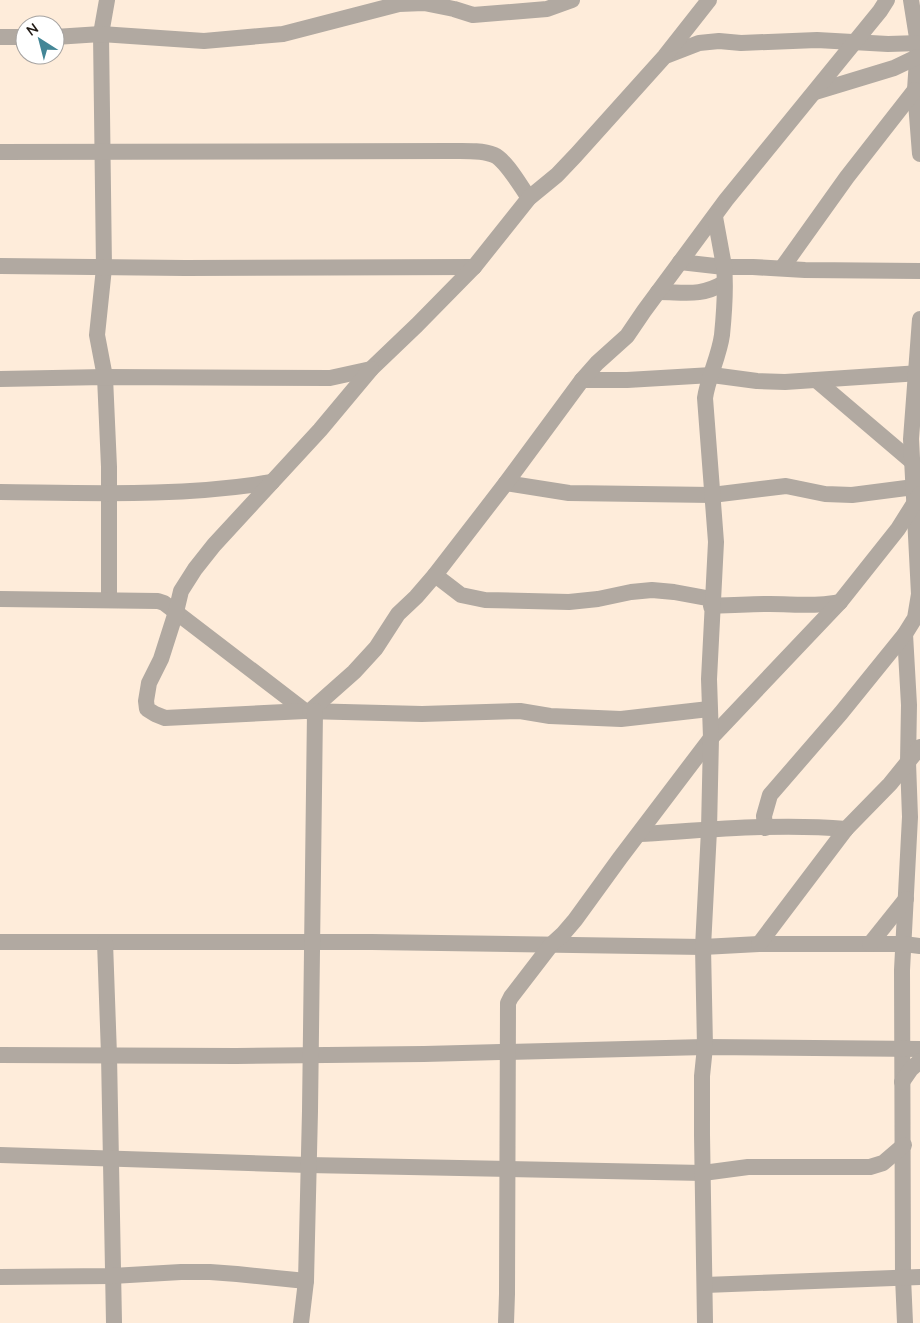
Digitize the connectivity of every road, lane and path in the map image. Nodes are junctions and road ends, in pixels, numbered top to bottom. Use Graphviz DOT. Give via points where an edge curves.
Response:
graph roads {
  1 [pos="107,0"];
  2 [pos="572,0"];
  3 [pos="709,0"];
  4 [pos="887,0"];
  5 [pos="911,0"];
  6 [pos="101,34"];
  7 [pos="0,36"];
  8 [pos="65,36"];
  9 [pos="15,37"];
  10 [pos="854,43"];
  11 [pos="919,48"];
  12 [pos="665,56"];
  13 [pos="915,90"];
  14 [pos="815,92"];
  15 [pos="103,151"];
  16 [pos="0,152"];
  17 [pos="920,154"];
  18 [pos="530,198"];
  19 [pos="714,217"];
  20 [pos="680,262"];
  21 [pos="0,266"];
  22 [pos="474,267"];
  23 [pos="104,268"];
  24 [pos="782,268"];
  25 [pos="920,271"];
  26 [pos="724,275"];
  27 [pos="658,292"];
  28 [pos="920,319"];
  29 [pos="371,369"];
  30 [pos="918,373"];
  31 [pos="712,375"];
  32 [pos="105,377"];
  33 [pos="0,379"];
  34 [pos="582,380"];
  35 [pos="816,380"];
  36 [pos="916,466"];
  37 [pos="272,482"];
  38 [pos="506,484"];
  39 [pos="0,492"];
  40 [pos="109,493"];
  41 [pos="916,493"];
  42 [pos="712,495"];
  43 [pos="435,575"];
  44 [pos="181,592"];
  45 [pos="0,599"];
  46 [pos="109,600"];
  47 [pos="158,601"];
  48 [pos="712,602"];
  49 [pos="840,602"];
  50 [pos="176,612"];
  51 [pos="918,615"];
  52 [pos="905,634"];
  53 [pos="709,709"];
  54 [pos="310,711"];
  55 [pos="711,738"];
  56 [pos="920,746"];
  57 [pos="908,762"];
  58 [pos="765,828"];
  59 [pos="846,829"];
  60 [pos="709,830"];
  61 [pos="639,834"];
  62 [pos="906,899"];
  63 [pos="0,942"];
  64 [pos="105,942"];
  65 [pos="311,942"];
  66 [pos="759,944"];
  67 [pos="870,944"];
  68 [pos="551,945"];
  69 [pos="912,945"];
  70 [pos="703,947"];
  71 [pos="508,1028"];
  72 [pos="705,1048"];
  73 [pos="902,1048"];
  74 [pos="740,1049"];
  75 [pos="920,1049"];
  76 [pos="507,1052"];
  77 [pos="478,1053"];
  78 [pos="0,1054"];
  79 [pos="109,1055"];
  80 [pos="310,1055"];
  81 [pos="920,1061"];
  82 [pos="702,1076"];
  83 [pos="902,1082"];
  84 [pos="904,1146"];
  85 [pos="0,1155"];
  86 [pos="111,1157"];
  87 [pos="308,1165"];
  88 [pos="507,1168"];
  89 [pos="703,1173"];
  90 [pos="112,1276"];
  91 [pos="0,1277"];
  92 [pos="903,1277"];
  93 [pos="920,1277"];
  94 [pos="306,1282"];
  95 [pos="705,1285"];
  96 [pos="114,1323"];
  97 [pos="302,1323"];
  98 [pos="506,1323"];
  99 [pos="705,1323"];
  100 [pos="905,1323"];
  1 -- 6 [label="street"];
  2 -- 6 [label="street" via="547,9 479,15 424,3 400,4 283,34 204,42"];
  3 -- 12 [label="street"];
  4 -- 10 [label="street"];
  5 -- 11 [label="street"];
  6 -- 8 [label="street"];
  6 -- 15 [label="street"];
  7 -- 9 [label="street"];
  10 -- 11 [label="street"];
  10 -- 12 [label="street" via="719,41 699,43"];
  10 -- 14 [label="street"];
  11 -- 13 [label="street"];
  11 -- 14 [label="street" via="894,68"];
  12 -- 18 [label="street" via="557,175"];
  13 -- 17 [label="street"];
  13 -- 24 [label="street"];
  14 -- 19 [label="street"];
  15 -- 16 [label="street"];
  15 -- 18 [label="street" via="481,152 495,155 504,163"];
  15 -- 23 [label="street"];
  18 -- 22 [label="street"];
  19 -- 20 [label="street"];
  19 -- 26 [label="street"];
  20 -- 26 [label="street"];
  20 -- 27 [label="street"];
  21 -- 23 [label="street"];
  22 -- 23 [label="street"];
  22 -- 29 [label="street"];
  23 -- 32 [label="street" via="97,335"];
  24 -- 25 [label="street"];
  24 -- 26 [label="street"];
  26 -- 27 [label="street" via="712,290 700,293"];
  26 -- 31 [label="street" via="722,337"];
  27 -- 34 [label="street" via="627,336"];
  28 -- 30 [label="street"];
  29 -- 32 [label="street" via="330,378"];
  29 -- 37 [label="street"];
  30 -- 35 [label="street"];
  30 -- 36 [label="street" via="912,439"];
  31 -- 34 [label="street"];
  31 -- 35 [label="street" via="766,381"];
  31 -- 42 [label="street" via="705,398"];
  32 -- 33 [label="street"];
  32 -- 40 [label="street"];
  34 -- 38 [label="street"];
  35 -- 36 [label="street"];
  36 -- 41 [label="street"];
  37 -- 40 [label="street" via="170,493"];
  37 -- 44 [label="street" via="207,553"];
  38 -- 42 [label="street" via="570,493"];
  38 -- 43 [label="street"];
  39 -- 40 [label="street"];
  40 -- 46 [label="street"];
  41 -- 42 [label="street" via="826,494 786,486"];
  41 -- 49 [label="street" via="898,529"];
  41 -- 51 [label="street"];
  42 -- 48 [label="street" via="716,542"];
  43 -- 48 [label="street" via="461,595 485,600 569,602 652,590"];
  43 -- 54 [label="street" via="398,614 369,656"];
  44 -- 47 [label="street"];
  44 -- 50 [label="street"];
  45 -- 46 [label="street"];
  46 -- 47 [label="street"];
  47 -- 50 [label="street"];
  48 -- 49 [label="street" via="825,605"];
  48 -- 53 [label="street"];
  49 -- 55 [label="street"];
  50 -- 54 [label="street"];
  50 -- 54 [label="street" via="161,659 149,683 147,709 165,718"];
  51 -- 52 [label="street"];
  52 -- 57 [label="street"];
  52 -- 58 [label="street" via="770,795 764,816"];
  53 -- 54 [label="street" via="621,719 550,716 520,711 422,714"];
  53 -- 55 [label="street"];
  54 -- 65 [label="street"];
  55 -- 60 [label="street"];
  55 -- 61 [label="street"];
  56 -- 57 [label="street"];
  57 -- 59 [label="street"];
  57 -- 62 [label="street" via="910,817"];
  58 -- 59 [label="street"];
  58 -- 60 [label="street"];
  59 -- 66 [label="street"];
  60 -- 61 [label="street"];
  60 -- 70 [label="street"];
  61 -- 68 [label="street" via="575,920"];
  62 -- 67 [label="street"];
  62 -- 69 [label="street"];
  63 -- 64 [label="street"];
  64 -- 65 [label="street"];
  64 -- 79 [label="street"];
  65 -- 68 [label="street"];
  65 -- 80 [label="street"];
  66 -- 67 [label="street"];
  66 -- 70 [label="street"];
  67 -- 69 [label="street"];
  68 -- 70 [label="street"];
  68 -- 71 [label="street" via="510,997"];
  69 -- 73 [label="street"];
  70 -- 72 [label="street"];
  71 -- 76 [label="street"];
  71 -- 77 [label="street" via="496,1042"];
  72 -- 74 [label="street"];
  72 -- 76 [label="street"];
  72 -- 82 [label="street"];
  73 -- 74 [label="street"];
  73 -- 75 [label="street"];
  73 -- 83 [label="street"];
  74 -- 82 [label="street" via="726,1055"];
  76 -- 77 [label="street"];
  76 -- 88 [label="street"];
  77 -- 80 [label="street"];
  78 -- 79 [label="street"];
  79 -- 80 [label="street"];
  79 -- 86 [label="street"];
  80 -- 87 [label="street"];
  81 -- 83 [label="street"];
  82 -- 89 [label="street"];
  83 -- 84 [label="street"];
  84 -- 89 [label="street" via="883,1163 870,1167 748,1167"];
  84 -- 92 [label="street"];
  85 -- 86 [label="street"];
  86 -- 87 [label="street"];
  86 -- 90 [label="street"];
  87 -- 88 [label="street"];
  87 -- 94 [label="street"];
  88 -- 89 [label="street"];
  88 -- 98 [label="street"];
  89 -- 95 [label="street"];
  90 -- 91 [label="street"];
  90 -- 94 [label="street" via="210,1272"];
  90 -- 96 [label="street"];
  92 -- 93 [label="street"];
  92 -- 95 [label="street"];
  92 -- 100 [label="street"];
  94 -- 97 [label="street"];
  95 -- 99 [label="street"];
}
